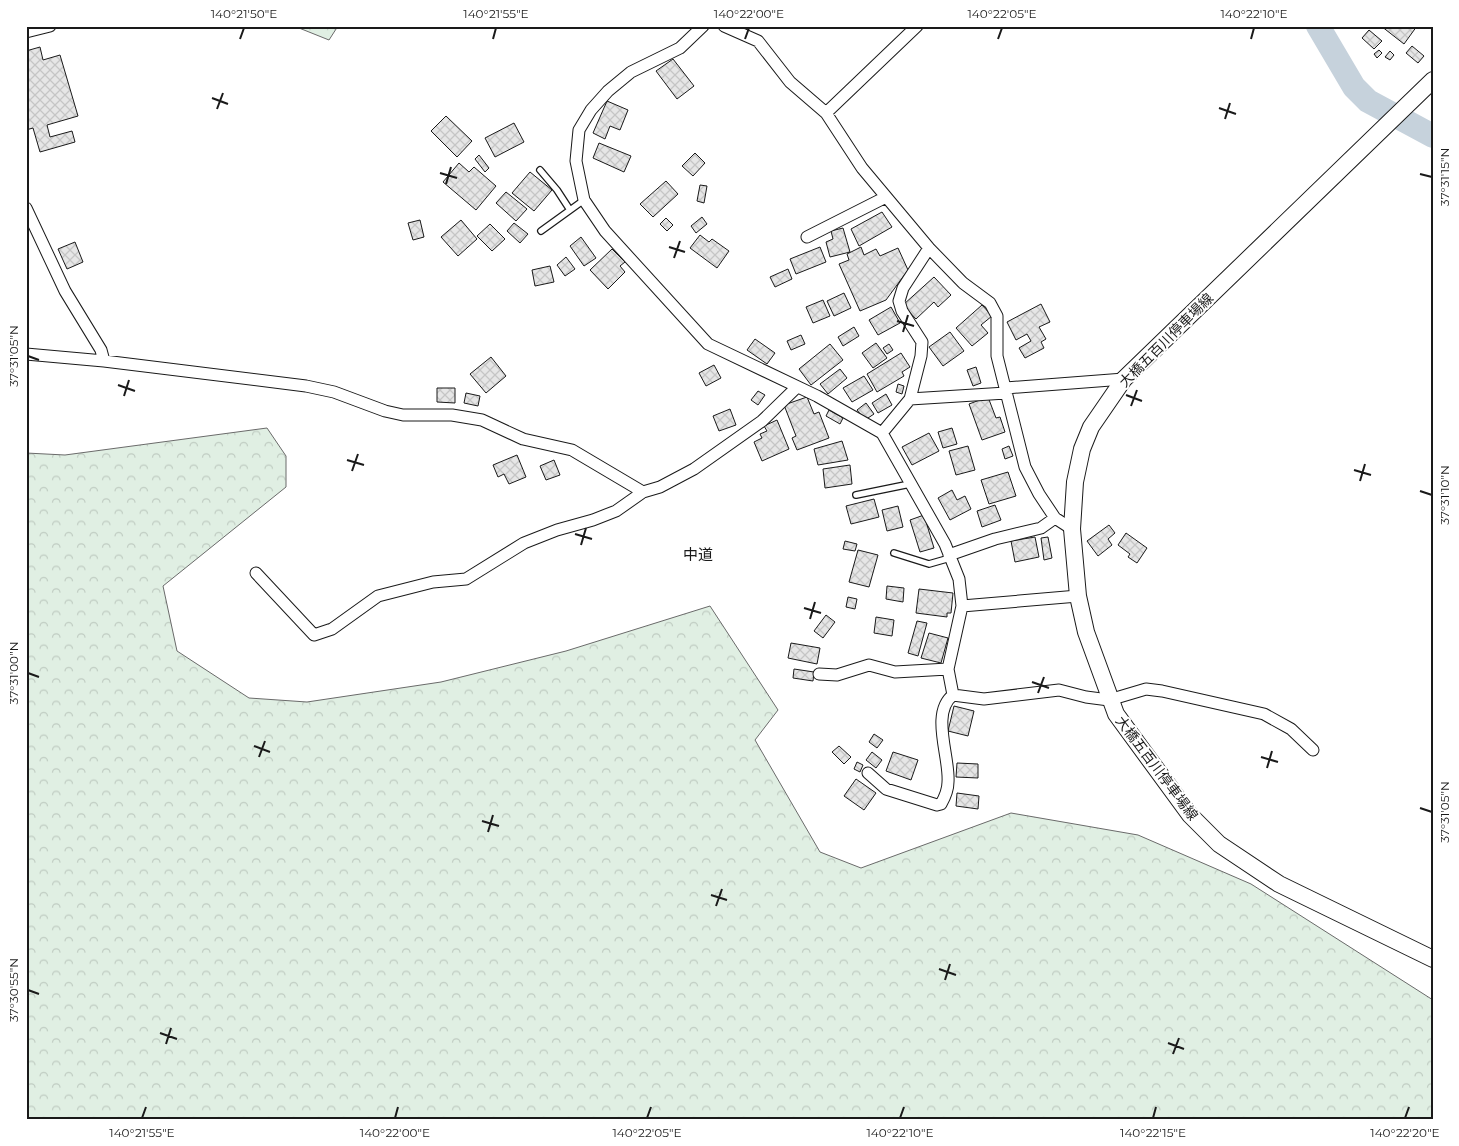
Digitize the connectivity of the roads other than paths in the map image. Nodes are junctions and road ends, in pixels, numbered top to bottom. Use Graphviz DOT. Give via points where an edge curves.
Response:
graph roads {
  1 [pos="50,26"];
  2 [pos="703,26"];
  3 [pos="724,26"];
  4 [pos="917,26"];
  5 [pos="26,32"];
  6 [pos="1433,80"];
  7 [pos="826,113"];
  8 [pos="540,170"];
  9 [pos="886,196"];
  10 [pos="584,200"];
  11 [pos="26,208"];
  12 [pos="570,210"];
  13 [pos="541,231"];
  14 [pos="807,237"];
  15 [pos="928,248"];
  16 [pos="26,354"];
  17 [pos="104,361"];
  18 [pos="1124,380"];
  19 [pos="797,387"];
  20 [pos="1006,391"];
  21 [pos="910,399"];
  22 [pos="882,433"];
  23 [pos="910,484"];
  24 [pos="643,492"];
  25 [pos="856,495"];
  26 [pos="1055,518"];
  27 [pos="1072,529"];
  28 [pos="894,553"];
  29 [pos="949,556"];
  30 [pos="256,573"];
  31 [pos="1078,596"];
  32 [pos="962,606"];
  33 [pos="948,669"];
  34 [pos="819,674"];
  35 [pos="953,695"];
  36 [pos="1109,700"];
  37 [pos="1313,750"];
  38 [pos="868,773"];
  39 [pos="1433,959"];
  1 -- 5 [label="street"];
  2 -- 10 [label="street" via="680,48 631,72 592,110 579,130 576,161"];
  3 -- 7 [label="street" via="758,41 790,82"];
  4 -- 7 [label="street"];
  6 -- 18 [label="main road, 大橋五百川停車場線"];
  7 -- 9 [label="street" via="862,168"];
  8 -- 12 [label="lane"];
  9 -- 14 [label="street"];
  9 -- 15 [label="street"];
  10 -- 12 [label="lane"];
  10 -- 19 [label="street" via="605,231 708,344"];
  11 -- 17 [label="street"];
  12 -- 13 [label="lane"];
  15 -- 20 [label="street" via="963,283 990,303 997,316 997,356"];
  15 -- 21 [label="street" via="902,288 899,301 922,342"];
  16 -- 17 [label="street"];
  17 -- 24 [label="street" via="306,386 403,415 467,416 523,439 572,450"];
  18 -- 20 [label="street"];
  18 -- 27 [label="main road, 大橋五百川停車場線" via="1091,426 1082,449 1075,482"];
  19 -- 22 [label="street"];
  19 -- 24 [label="street" via="762,421 694,469 660,488"];
  20 -- 21 [label="street"];
  20 -- 26 [label="street" via="1025,467"];
  21 -- 22 [label="street"];
  22 -- 23 [label="street"];
  23 -- 25 [label="lane"];
  23 -- 29 [label="street"];
  24 -- 30 [label="street" via="616,511 524,544 466,579 433,582 378,596 321,634 314,635"];
  26 -- 27 [label="street"];
  26 -- 29 [label="street" via="1041,528 995,539"];
  27 -- 31 [label="main road, 大橋五百川停車場線"];
  28 -- 29 [label="lane" via="929,564"];
  29 -- 32 [label="street" via="959,579"];
  31 -- 32 [label="street"];
  31 -- 36 [label="main road, 大橋五百川停車場線" via="1086,632"];
  32 -- 33 [label="street"];
  33 -- 34 [label="street" via="895,672 869,665 837,675"];
  33 -- 35 [label="street"];
  35 -- 36 [label="street" via="984,698 1059,690"];
  35 -- 38 [label="street" via="943,712 942,734 948,782 941,804 886,789"];
  36 -- 37 [label="street" via="1146,689 1253,711 1291,729"];
  36 -- 39 [label="main road, 大橋五百川停車場線" via="1124,726 1190,815 1220,844 1279,884"];
}
